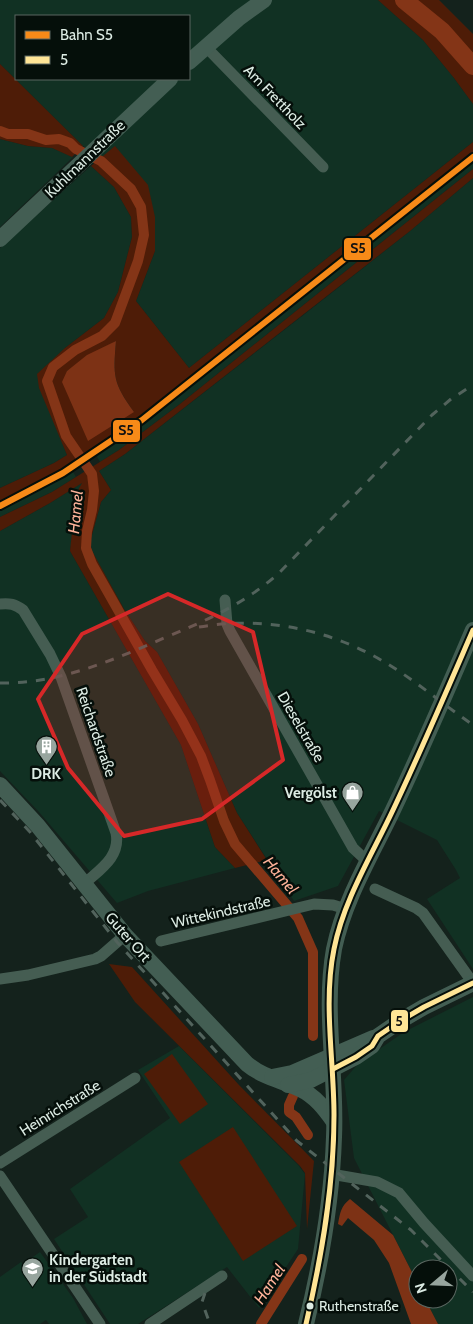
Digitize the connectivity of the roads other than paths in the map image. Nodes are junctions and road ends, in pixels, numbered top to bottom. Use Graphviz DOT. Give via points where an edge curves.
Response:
graph roads {
  1 [pos="264,0"];
  2 [pos="206,47"];
  3 [pos="190,61"];
  4 [pos="169,80"];
  5 [pos="323,167"];
  6 [pos="0,239"];
  7 [pos="225,600"];
  8 [pos="0,604"];
  9 [pos="473,630"];
  10 [pos="0,784"];
  11 [pos="368,862"];
  12 [pos="84,884"];
  13 [pos="375,889"];
  14 [pos="346,909"];
  15 [pos="125,935"];
  16 [pos="161,941"];
  17 [pos="0,979"];
  18 [pos="473,983"];
  19 [pos="332,1062"];
  20 [pos="268,1077"];
  21 [pos="135,1078"];
  22 [pos="288,1085"];
  23 [pos="334,1122"];
  24 [pos="0,1163"];
  25 [pos="331,1174"];
  26 [pos="0,1176"];
  27 [pos="222,1276"];
  28 [pos="473,1276"];
  29 [pos="100,1324"];
  30 [pos="150,1324"];
  31 [pos="306,1324"];
  1 -- 2 [label="main road"];
  2 -- 3 [label="main road"];
  2 -- 5 [label="street, Am Frettholz"];
  4 -- 6 [label="main road, Kuhlmannstraße"];
  7 -- 11 [label="street, Dieselstraße" via="230,631 353,848"];
  8 -- 12 [label="street, Reichardstraße" via="10,603 23,610 50,654 116,833 117,847 112,858"];
  9 -- 11 [label="main road"];
  10 -- 12 [label="main road, Guter Ort"];
  11 -- 14 [label="main road"];
  12 -- 15 [label="main road, Guter Ort"];
  13 -- 18 [label="street" via="423,913"];
  14 -- 16 [label="street, Wittekindstraße" via="314,904"];
  14 -- 19 [label="main road" via="331,970"];
  15 -- 17 [label="street" via="101,956 28,976"];
  15 -- 20 [label="main road, Guter Ort" via="246,1064"];
  18 -- 19 [label="main road" via="424,1007 378,1036 372,1046 356,1057"];
  19 -- 20 [label="main road"];
  19 -- 22 [label="main road" via="311,1080"];
  19 -- 23 [label="main road"];
  20 -- 22 [label="main road, Guter Ort"];
  21 -- 24 [label="street, Heinrichstraße"];
  22 -- 23 [label="main road, Guter Ort" via="314,1098"];
  23 -- 25 [label="main road"];
  25 -- 28 [label="street" via="377,1182 399,1193"];
  25 -- 31 [label="main road" via="321,1254"];
  26 -- 29 [label="street"];
  27 -- 30 [label="street"];
}
